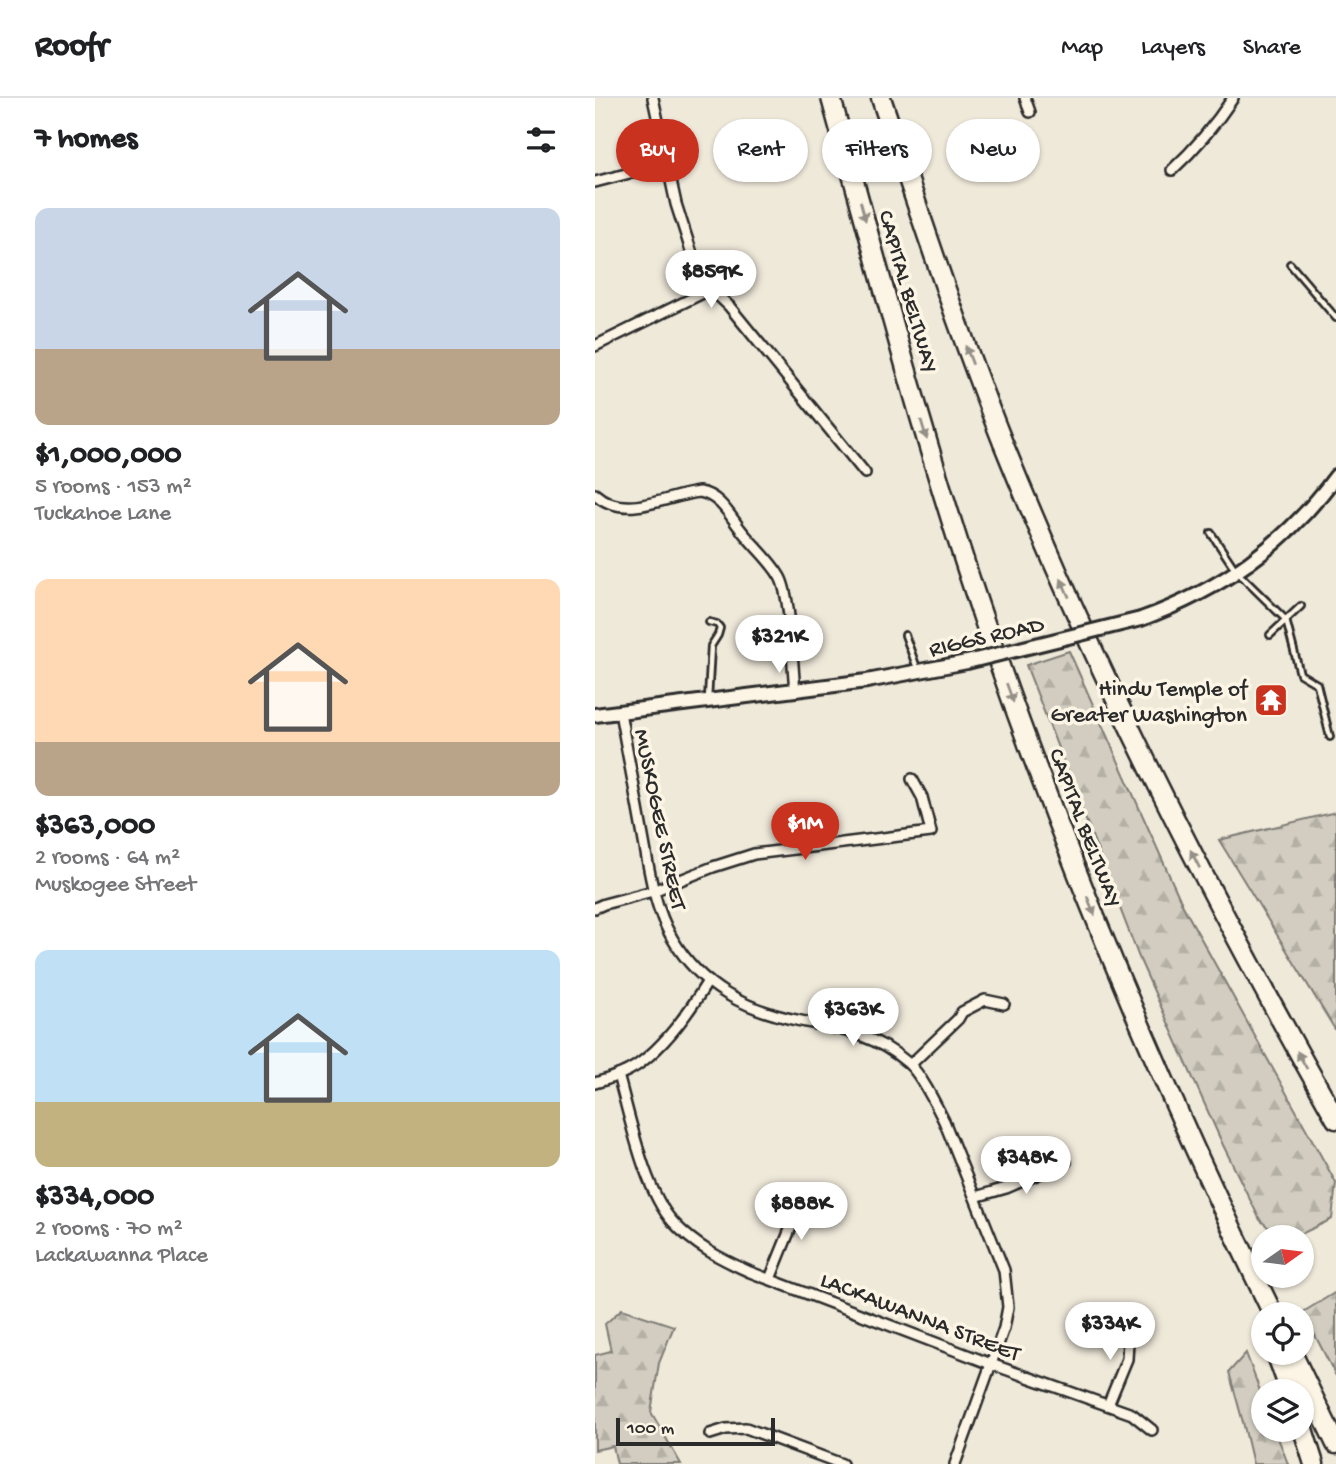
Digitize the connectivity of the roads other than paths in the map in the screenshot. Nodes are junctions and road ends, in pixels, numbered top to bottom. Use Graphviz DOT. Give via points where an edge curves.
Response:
graph roads {
  1 [pos="653,98"];
  2 [pos="831,98"];
  3 [pos="881,98"];
  4 [pos="1025,98"];
  5 [pos="1233,98"];
  6 [pos="1030,112"];
  7 [pos="658,119"];
  8 [pos="1173,170"];
  9 [pos="616,177"];
  10 [pos="595,182"];
  11 [pos="672,182"];
  12 [pos="1290,264"];
  13 [pos="712,289"];
  14 [pos="1336,318"];
  15 [pos="595,346"];
  16 [pos="865,472"];
  17 [pos="1336,476"];
  18 [pos="595,494"];
  19 [pos="1212,533"];
  20 [pos="1237,572"];
  21 [pos="1301,607"];
  22 [pos="1286,620"];
  23 [pos="709,622"];
  24 [pos="905,635"];
  25 [pos="1270,635"];
  26 [pos="919,672"];
  27 [pos="795,690"];
  28 [pos="708,701"];
  29 [pos="620,712"];
  30 [pos="595,715"];
  31 [pos="1330,737"];
  32 [pos="912,779"];
  33 [pos="653,891"];
  34 [pos="595,908"];
  35 [pos="708,981"];
  36 [pos="1004,1004"];
  37 [pos="910,1065"];
  38 [pos="618,1075"];
  39 [pos="595,1083"];
  40 [pos="1336,1119"];
  41 [pos="1066,1162"];
  42 [pos="804,1195"];
  43 [pos="975,1197"];
  44 [pos="1217,1201"];
  45 [pos="770,1279"];
  46 [pos="1256,1302"];
  47 [pos="1267,1302"];
  48 [pos="1129,1324"];
  49 [pos="992,1364"];
  50 [pos="1298,1365"];
  51 [pos="1108,1405"];
  52 [pos="1153,1430"];
  53 [pos="710,1434"];
  54 [pos="1307,1442"];
  55 [pos="1336,1444"];
  56 [pos="842,1464"];
  57 [pos="955,1464"];
  58 [pos="1314,1464"];
  1 -- 7 [label="street"];
  2 -- 44 [label="highway, CAPITAL BELTWAY, one-way" via="906,368 989,634 1075,866"];
  40 -- 3 [label="highway, CAPITAL BELTWAY, one-way" via="1223,914 1072,602 967,348"];
  4 -- 6 [label="street"];
  5 -- 8 [label="street"];
  9 -- 10 [label="street"];
  11 -- 13 [label="street" via="694,260"];
  12 -- 14 [label="lane"];
  13 -- 15 [label="street"];
  13 -- 16 [label="street"];
  17 -- 20 [label="main road, RIGGS ROAD" via="1283,536"];
  18 -- 27 [label="street" via="620,507 699,492 714,497 782,580"];
  19 -- 20 [label="lane"];
  20 -- 22 [label="lane"];
  20 -- 26 [label="main road, RIGGS ROAD, bridge" via="1190,599 1141,619"];
  21 -- 22 [label="lane"];
  22 -- 25 [label="lane"];
  22 -- 31 [label="lane" via="1300,674 1317,684"];
  23 -- 28 [label="lane" via="720,628 711,646"];
  24 -- 26 [label="lane"];
  26 -- 27 [label="main road, RIGGS ROAD"];
  27 -- 28 [label="main road, RIGGS ROAD"];
  28 -- 29 [label="main road, RIGGS ROAD"];
  29 -- 30 [label="main road, RIGGS ROAD"];
  29 -- 33 [label="street, MUSKOGEE STREET"];
  32 -- 33 [label="street" via="931,832 754,854"];
  33 -- 34 [label="street"];
  33 -- 35 [label="street, MUSKOGEE STREET" via="673,940"];
  35 -- 37 [label="street, MUSKOGEE STREET" via="760,1011 859,1034"];
  35 -- 38 [label="street" via="657,1048"];
  36 -- 37 [label="street" via="985,1000 962,1012"];
  37 -- 43 [label="street, MUSKOGEE STREET" via="935,1102"];
  38 -- 39 [label="street"];
  38 -- 45 [label="street, LACKAWANNA STREET" via="652,1188 671,1220 721,1259"];
  41 -- 43 [label="street"];
  42 -- 45 [label="street"];
  43 -- 49 [label="street, MUSKOGEE STREET" via="1006,1286 1008,1307"];
  44 -- 46 [label="highway"];
  44 -- 47 [label="highway, CAPITAL BELTWAY"];
  45 -- 49 [label="street, LACKAWANNA STREET"];
  48 -- 51 [label="street" via="1127,1359"];
  49 -- 51 [label="street, LACKAWANNA STREET"];
  49 -- 57 [label="street, MUSKOGEE STREET"];
  50 -- 55 [label="highway"];
  51 -- 52 [label="street, LACKAWANNA STREET" via="1132,1414"];
  53 -- 56 [label="street" via="746,1428"];
  54 -- 58 [label="highway"];
}
